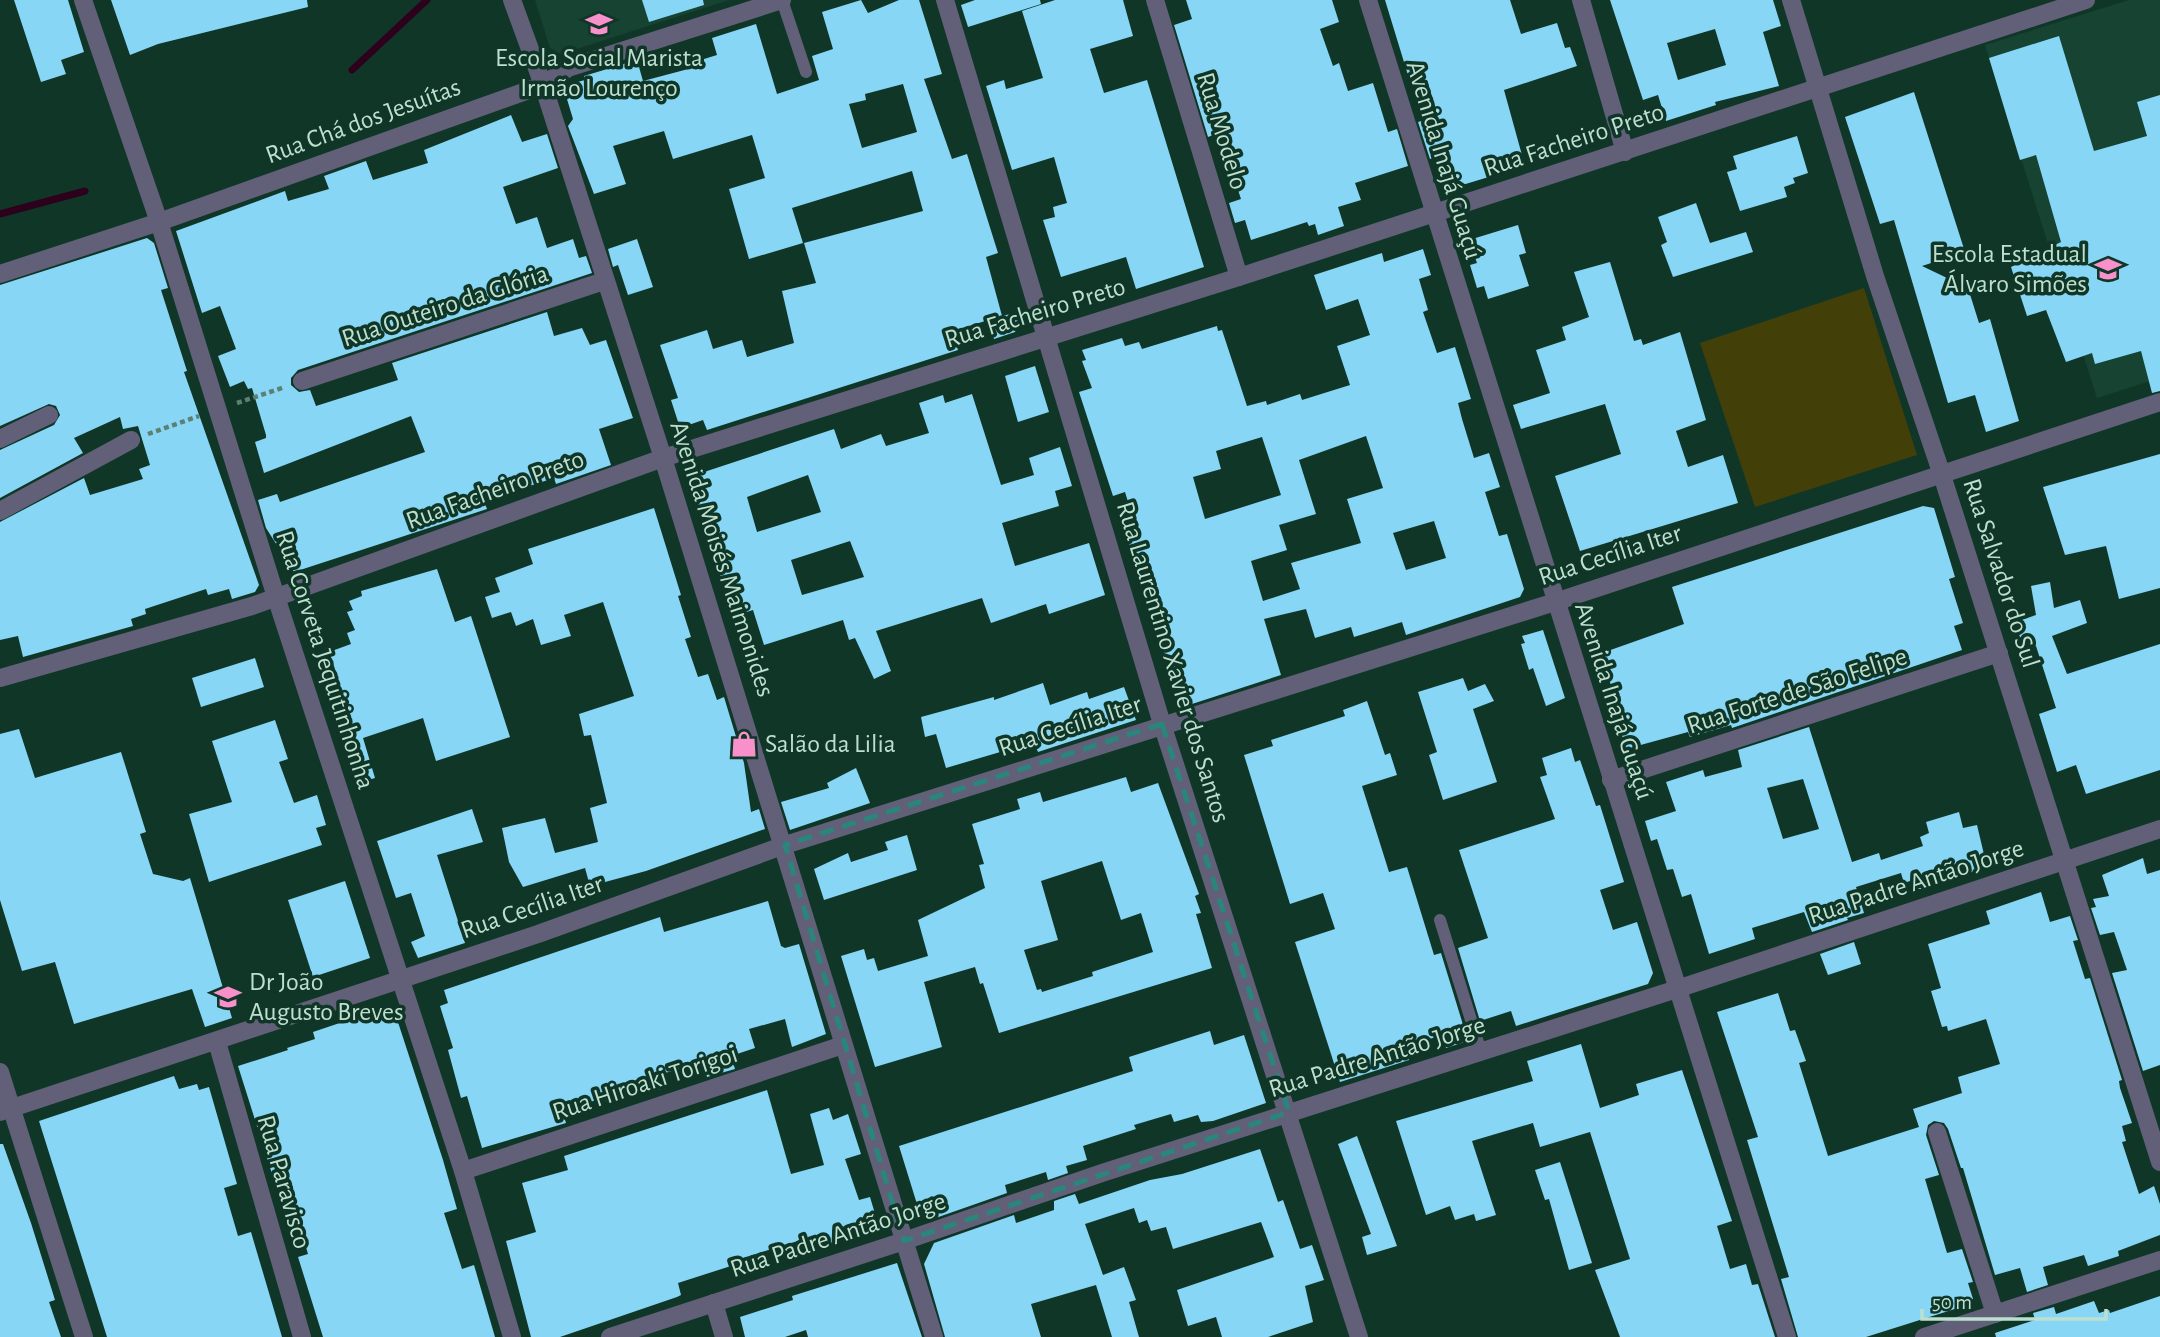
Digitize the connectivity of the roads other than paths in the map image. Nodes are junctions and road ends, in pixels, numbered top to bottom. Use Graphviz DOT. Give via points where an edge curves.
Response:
graph roads {
  1 [pos="83,0"];
  2 [pos="512,0"];
  3 [pos="782,0"];
  4 [pos="945,0"];
  5 [pos="1154,0"];
  6 [pos="1368,0"];
  7 [pos="1581,0"];
  8 [pos="1791,0"];
  9 [pos="2086,0"];
  10 [pos="2054,5"];
  11 [pos="806,72"];
  12 [pos="543,85"];
  13 [pos="1817,86"];
  14 [pos="1625,152"];
  15 [pos="1433,212"];
  16 [pos="159,222"];
  17 [pos="0,274"];
  18 [pos="1239,277"];
  19 [pos="604,281"];
  20 [pos="1047,336"];
  21 [pos="302,381"];
  22 [pos="2160,402"];
  23 [pos="49,415"];
  24 [pos="0,439"];
  25 [pos="131,440"];
  26 [pos="663,458"];
  27 [pos="1941,472"];
  28 [pos="0,511"];
  29 [pos="276,597"];
  30 [pos="1555,602"];
  31 [pos="1999,653"];
  32 [pos="0,678"];
  33 [pos="1162,724"];
  34 [pos="1611,780"];
  35 [pos="2160,829"];
  36 [pos="785,845"];
  37 [pos="2065,860"];
  38 [pos="1440,920"];
  39 [pos="402,980"];
  40 [pos="1678,989"];
  41 [pos="217,1042"];
  42 [pos="843,1045"];
  43 [pos="1481,1052"];
  44 [pos="0,1072"];
  45 [pos="6,1110"];
  46 [pos="1289,1112"];
  47 [pos="1937,1132"];
  48 [pos="2160,1162"];
  49 [pos="463,1171"];
  50 [pos="904,1241"];
  51 [pos="2160,1260"];
  52 [pos="714,1303"];
  53 [pos="1995,1314"];
  54 [pos="84,1337"];
  55 [pos="302,1337"];
  56 [pos="512,1337"];
  57 [pos="610,1337"];
  58 [pos="724,1337"];
  59 [pos="934,1337"];
  60 [pos="1359,1337"];
  61 [pos="1787,1337"];
  62 [pos="1924,1337"];
  1 -- 16 [label="street, Rua Corveta Jequitinhonha"];
  2 -- 12 [label="street, Avenida Moisés Maimonides"];
  3 -- 11 [label="lane"];
  3 -- 12 [label="street, Rua Chá dos Jesuítas" via="568,68"];
  4 -- 20 [label="street, Rua Laurentino Xavier dos Santos"];
  5 -- 18 [label="street, Rua Modelo"];
  6 -- 15 [label="street, Avenida Inajá Guaçú"];
  7 -- 14 [label="street"];
  8 -- 13 [label="street, Rua Salvador do Sul"];
  9 -- 10 [label="street, Rua Facheiro Preto"];
  10 -- 13 [label="street, Rua Facheiro Preto"];
  12 -- 16 [label="street, Rua Chá dos Jesuítas"];
  12 -- 19 [label="street, Avenida Moisés Maimonides"];
  13 -- 14 [label="street, Rua Facheiro Preto"];
  13 -- 27 [label="street, Rua Salvador do Sul"];
  14 -- 15 [label="street, Rua Facheiro Preto"];
  15 -- 18 [label="street, Rua Facheiro Preto"];
  15 -- 30 [label="street, Avenida Inajá Guaçú"];
  16 -- 17 [label="street, Rua Chá dos Jesuítas"];
  16 -- 29 [label="street, Rua Corveta Jequitinhonha"];
  18 -- 20 [label="street, Rua Facheiro Preto"];
  19 -- 21 [label="street, Rua Outeiro da Glória"];
  19 -- 26 [label="street, Avenida Moisés Maimonides"];
  20 -- 26 [label="street, Rua Facheiro Preto"];
  20 -- 33 [label="street, Rua Laurentino Xavier dos Santos"];
  22 -- 27 [label="street, Rua Cecília Iter"];
  23 -- 24 [label="street"];
  25 -- 28 [label="street"];
  26 -- 29 [label="street, Rua Facheiro Preto"];
  26 -- 36 [label="street, Avenida Moisés Maimonides"];
  27 -- 30 [label="street, Rua Cecília Iter"];
  27 -- 31 [label="street, Rua Salvador do Sul"];
  29 -- 32 [label="street, Rua Facheiro Preto"];
  29 -- 39 [label="street, Rua Corveta Jequitinhonha"];
  30 -- 33 [label="street, Rua Cecília Iter"];
  30 -- 34 [label="street, Avenida Inajá Guaçú"];
  31 -- 34 [label="street, Rua Forte de São Felipe"];
  31 -- 37 [label="street, Rua Salvador do Sul"];
  33 -- 36 [label="street, Rua Cecília Iter"];
  33 -- 46 [label="street, Rua Laurentino Xavier dos Santos"];
  34 -- 40 [label="street, Avenida Inajá Guaçú"];
  35 -- 37 [label="street, Rua Padre Antão Jorge"];
  36 -- 39 [label="street, Rua Cecília Iter"];
  36 -- 42 [label="street, Avenida Moisés Maimonides"];
  37 -- 40 [label="street, Rua Padre Antão Jorge"];
  37 -- 48 [label="street, Rua Salvador do Sul"];
  38 -- 43 [label="lane"];
  39 -- 41 [label="street, Rua Cecília Iter"];
  39 -- 49 [label="street, Rua Corveta Jequitinhonha"];
  40 -- 43 [label="street, Rua Padre Antão Jorge"];
  40 -- 61 [label="street, Avenida Inajá Guaçú"];
  41 -- 45 [label="street, Rua Cecília Iter"];
  41 -- 55 [label="street, Rua Paravisco"];
  42 -- 49 [label="street, Rua Hiroaki Torigoi"];
  42 -- 50 [label="street, Avenida Moisés Maimonides"];
  43 -- 46 [label="street, Rua Padre Antão Jorge"];
  44 -- 45 [label="street"];
  45 -- 54 [label="street"];
  46 -- 50 [label="street, Rua Padre Antão Jorge"];
  46 -- 60 [label="street, Rua Laurentino Xavier dos Santos"];
  47 -- 53 [label="street"];
  49 -- 56 [label="street, Rua Corveta Jequitinhonha"];
  50 -- 52 [label="street, Rua Padre Antão Jorge"];
  50 -- 59 [label="street, Avenida Moisés Maimonides"];
  51 -- 53 [label="street"];
  52 -- 57 [label="street, Rua Padre Antão Jorge"];
  52 -- 58 [label="street"];
  53 -- 62 [label="street"];
}
